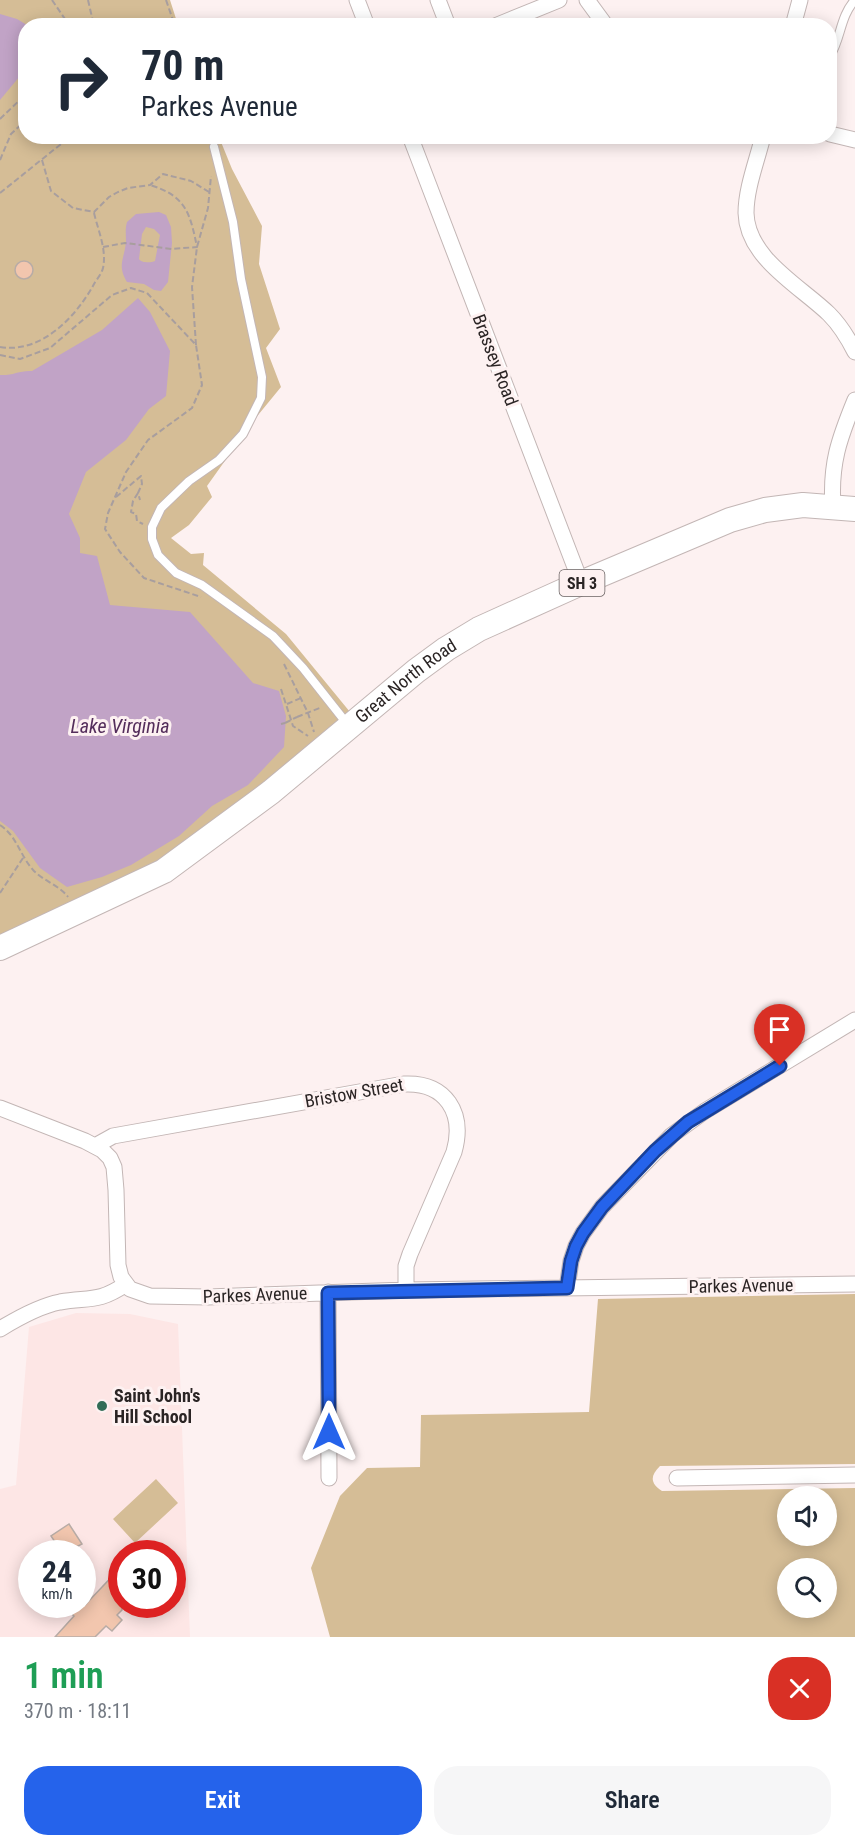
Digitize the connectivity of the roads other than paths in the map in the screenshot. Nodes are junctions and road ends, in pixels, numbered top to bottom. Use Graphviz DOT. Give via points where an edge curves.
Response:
graph roads {
  1 [pos="357,0"];
  2 [pos="438,0"];
  3 [pos="559,0"];
  4 [pos="800,0"];
  5 [pos="855,0"];
  6 [pos="591,1"];
  7 [pos="364,18"];
  8 [pos="445,18"];
  9 [pos="515,18"];
  10 [pos="601,18"];
  11 [pos="795,18"];
  12 [pos="837,41"];
  13 [pos="837,136"];
  14 [pos="855,140"];
  15 [pos="413,144"];
  16 [pos="761,144"];
  17 [pos="214,147"];
  18 [pos="855,352"];
  19 [pos="855,400"];
  20 [pos="844,508"];
  21 [pos="581,583"];
  22 [pos="349,726"];
  23 [pos="0,948"];
  24 [pos="855,1020"];
  25 [pos="0,1108"];
  26 [pos="95,1146"];
  27 [pos="126,1284"];
  28 [pos="855,1284"];
  29 [pos="567,1288"];
  30 [pos="406,1290"];
  31 [pos="328,1293"];
  32 [pos="0,1329"];
  33 [pos="855,1475"];
  34 [pos="329,1478"];
  35 [pos="677,1478"];
  1 -- 7 [label="street"];
  2 -- 8 [label="street"];
  3 -- 9 [label="street"];
  4 -- 11 [label="street"];
  5 -- 12 [label="lane"];
  6 -- 10 [label="street"];
  13 -- 14 [label="street"];
  15 -- 21 [label="street, Brassey Road"];
  16 -- 18 [label="street" via="747,202 750,234 767,260 839,325"];
  17 -- 22 [label="lane" via="233,222 262,377 261,398 243,434 219,460 174,493 161,508 152,527 152,539 158,555 176,573 202,585 273,636"];
  19 -- 20 [label="street" via="836,450 833,479"];
  20 -- 21 [label="highway, Great North Road / SH 3" via="803,505 748,514"];
  21 -- 22 [label="highway, Great North Road / SH 3" via="462,638 416,670"];
  22 -- 23 [label="highway, Great North Road / SH 3" via="271,792 164,871"];
  24 -- 29 [label="street" via="672,1135 602,1207 583,1233 571,1261"];
  25 -- 26 [label="street"];
  26 -- 27 [label="street" via="110,1158 114,1167 118,1265"];
  26 -- 30 [label="street, Bristow Street" via="113,1136 404,1084 425,1085 450,1105 456,1116 458,1139 410,1254"];
  27 -- 31 [label="street, Parkes Avenue" via="141,1294 163,1297"];
  27 -- 32 [label="street" via="100,1298 58,1303"];
  28 -- 29 [label="street, Parkes Avenue"];
  29 -- 30 [label="street, Parkes Avenue"];
  30 -- 31 [label="street, Parkes Avenue"];
  31 -- 34 [label="street"];
  33 -- 35 [label="street"];
}
